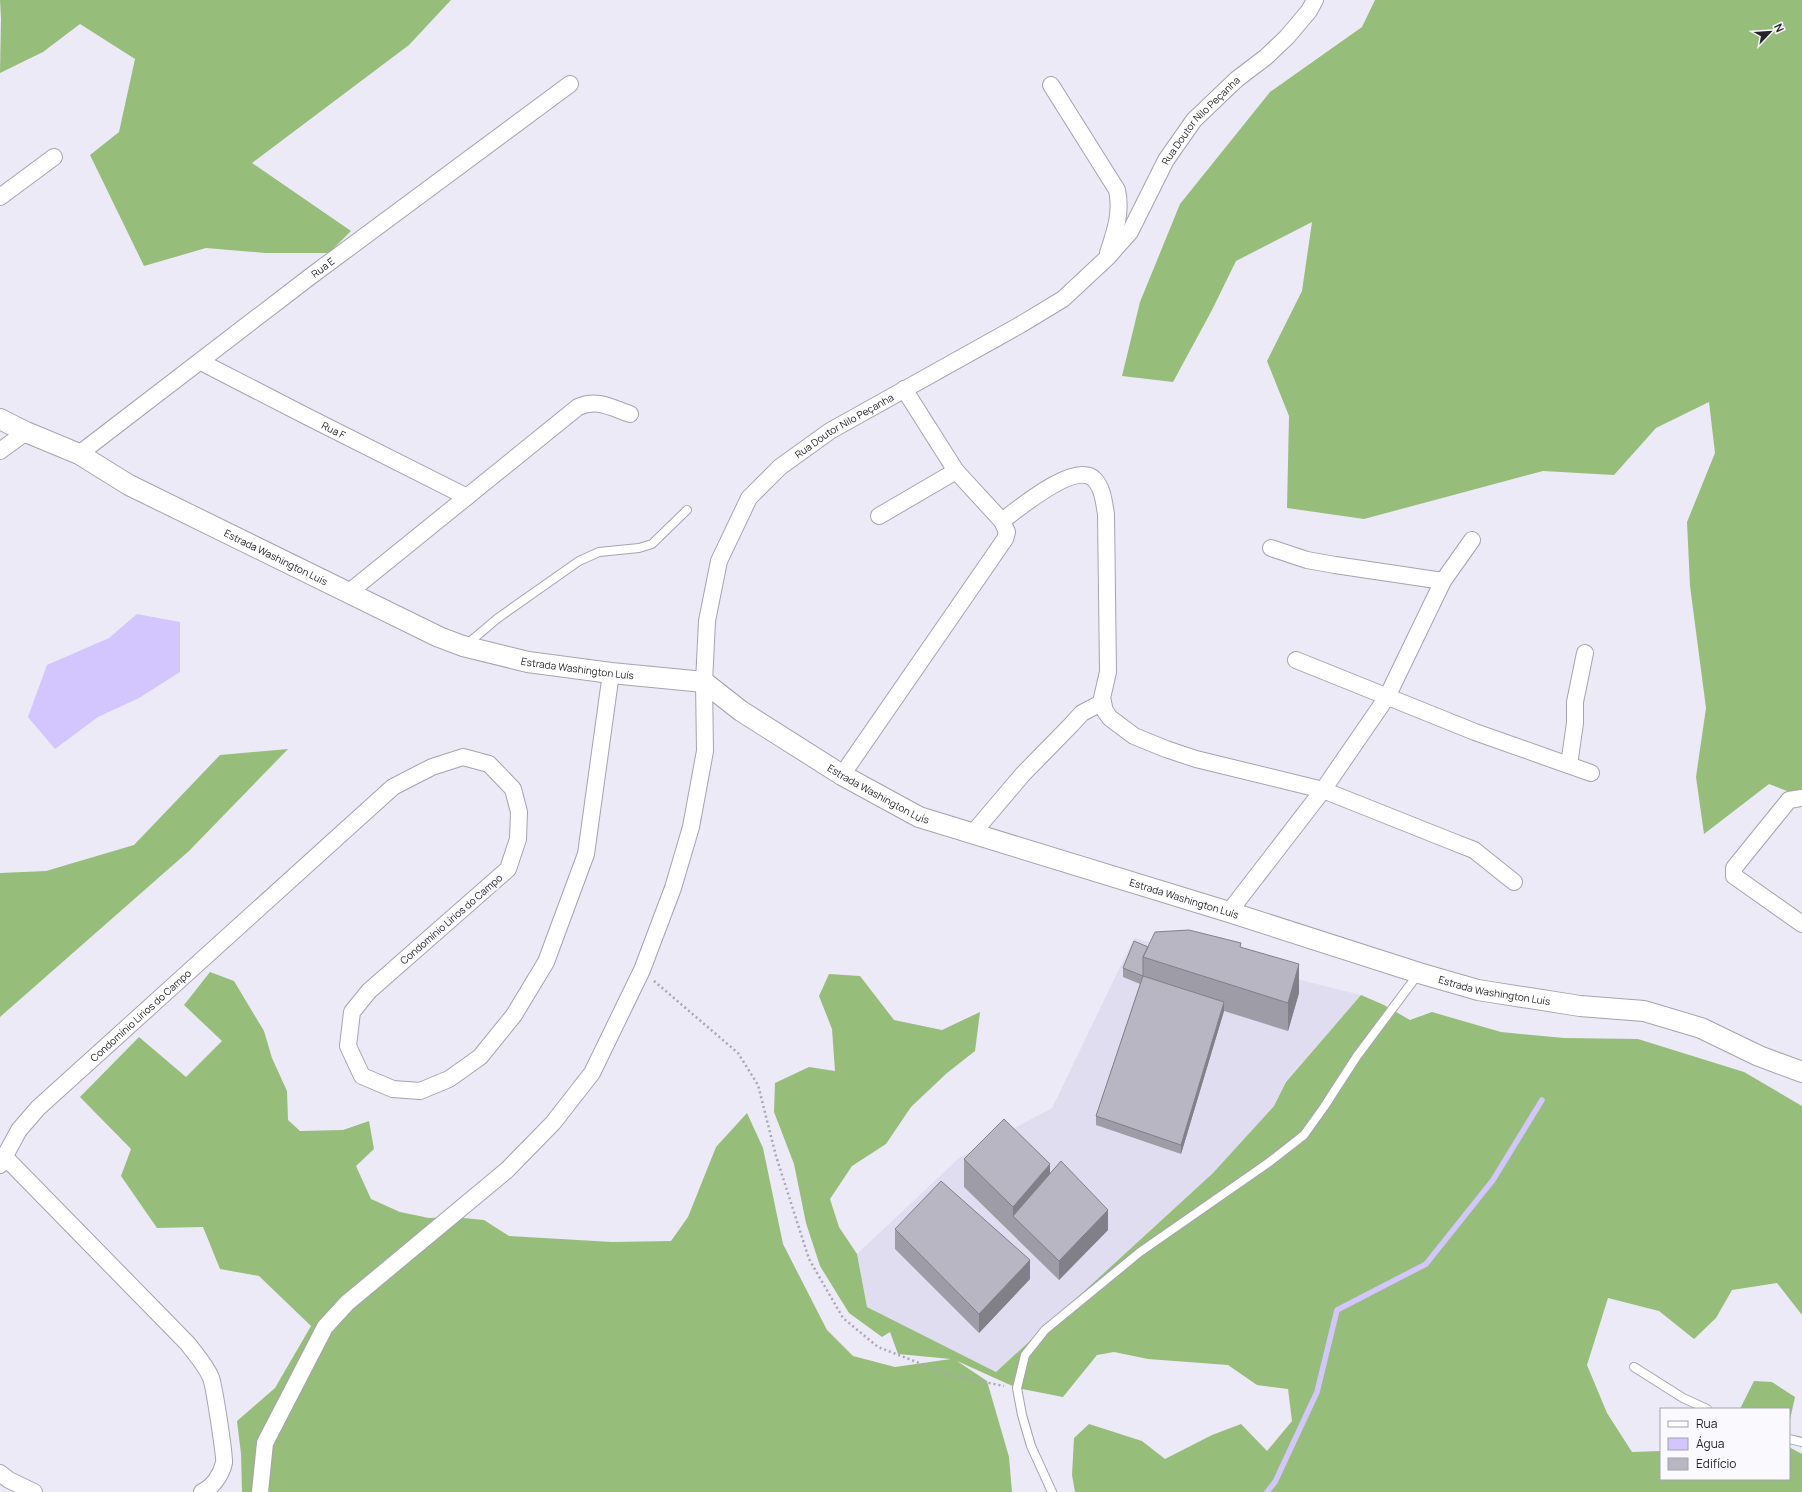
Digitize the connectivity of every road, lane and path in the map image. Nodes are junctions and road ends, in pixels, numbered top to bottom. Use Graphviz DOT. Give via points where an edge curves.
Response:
graph roads {
  1 [pos="1315,0"];
  2 [pos="570,84"];
  3 [pos="1051,85"];
  4 [pos="54,156"];
  5 [pos="0,197"];
  6 [pos="1107,258"];
  7 [pos="201,362"];
  8 [pos="904,389"];
  9 [pos="630,414"];
  10 [pos="0,419"];
  11 [pos="26,432"];
  12 [pos="0,451"];
  13 [pos="79,454"];
  14 [pos="956,471"];
  15 [pos="467,497"];
  16 [pos="687,510"];
  17 [pos="879,516"];
  18 [pos="1002,521"];
  19 [pos="1472,540"];
  20 [pos="1271,548"];
  21 [pos="1443,581"];
  22 [pos="348,593"];
  23 [pos="464,646"];
  24 [pos="1585,653"];
  25 [pos="1296,660"];
  26 [pos="611,673"];
  27 [pos="704,682"];
  28 [pos="1387,697"];
  29 [pos="1103,702"];
  30 [pos="1569,765"];
  31 [pos="1590,773"];
  32 [pos="842,775"];
  33 [pos="1323,790"];
  34 [pos="1802,798"];
  35 [pos="974,833"];
  36 [pos="1514,882"];
  37 [pos="1229,912"];
  38 [pos="1802,924"];
  39 [pos="642,970"];
  40 [pos="1419,974"];
  41 [pos="1802,1072"];
  42 [pos="2,1160"];
  43 [pos="1634,1367"];
  44 [pos="1017,1388"];
  45 [pos="1706,1408"];
  46 [pos="1790,1438"];
  47 [pos="1802,1442"];
  48 [pos="0,1473"];
  49 [pos="34,1492"];
  50 [pos="202,1492"];
  51 [pos="260,1492"];
  52 [pos="1052,1492"];
  1 -- 6 [label="street, Rua Doutor Nilo Peçanha" via="1287,37 1194,120 1166,160 1130,232"];
  2 -- 7 [label="street, Rua E" via="311,276"];
  3 -- 6 [label="street" via="1118,190 1120,203 1117,223"];
  4 -- 5 [label="street"];
  6 -- 8 [label="street, Rua Doutor Nilo Peçanha" via="1063,299"];
  7 -- 13 [label="street, Rua E"];
  7 -- 15 [label="street, Rua F"];
  8 -- 14 [label="street"];
  8 -- 27 [label="street, Rua Doutor Nilo Peçanha" via="830,431 780,467 749,498 719,561 707,621"];
  9 -- 15 [label="street" via="596,402 578,407"];
  10 -- 11 [label="street, Estrada Washington Luís"];
  11 -- 12 [label="street"];
  11 -- 13 [label="street, Estrada Washington Luís"];
  13 -- 22 [label="street, Estrada Washington Luís" via="129,485"];
  14 -- 17 [label="street"];
  14 -- 18 [label="street"];
  15 -- 22 [label="street"];
  16 -- 23 [label="lane" via="652,544 639,548 599,552 579,560 498,618"];
  18 -- 29 [label="street" via="1035,495 1072,477 1086,475 1097,484 1103,495 1106,514 1108,672"];
  18 -- 32 [label="street" via="1007,532 1005,539"];
  19 -- 21 [label="street"];
  20 -- 21 [label="street" via="1307,560"];
  21 -- 28 [label="street"];
  22 -- 23 [label="street, Estrada Washington Luís" via="439,637"];
  23 -- 26 [label="street, Estrada Washington Luís" via="528,662"];
  24 -- 30 [label="street" via="1575,702 1575,731"];
  25 -- 28 [label="street"];
  26 -- 27 [label="street, Estrada Washington Luís"];
  26 -- 42 [label="street, Condomínio Lírios do Campo" via="586,854 546,962 514,1015 480,1057 450,1079 420,1091 393,1090 362,1076 348,1046 352,1012 369,992 508,869 518,839 519,812 513,789 489,764 463,757 432,767 393,787 38,1108 19,1130"];
  27 -- 32 [label="street, Estrada Washington Luís" via="741,711"];
  27 -- 39 [label="street, Rua Doutor Nilo Peçanha" via="705,751 691,827 673,888"];
  28 -- 30 [label="street"];
  28 -- 33 [label="street"];
  29 -- 33 [label="street" via="1110,718 1134,736 1166,749"];
  29 -- 35 [label="street" via="1082,713 1023,774"];
  30 -- 31 [label="street"];
  32 -- 35 [label="street, Estrada Washington Luís" via="919,817"];
  33 -- 36 [label="street" via="1474,850"];
  33 -- 37 [label="street"];
  34 -- 38 [label="street" via="1789,800 1733,872 1734,876"];
  35 -- 37 [label="street, Estrada Washington Luís"];
  37 -- 40 [label="street, Estrada Washington Luís"];
  39 -- 44 [label="path" via="738,1053 758,1085 776,1156 809,1259 843,1318 878,1347 950,1375"];
  39 -- 51 [label="street, Rua Doutor Nilo Peçanha" via="592,1073 553,1123 507,1170 347,1303 325,1327 265,1443"];
  40 -- 41 [label="street, Estrada Washington Luís" via="1478,990 1580,1006 1644,1011 1701,1028 1758,1056"];
  40 -- 44 [label="lane" via="1357,1056 1304,1135 1140,1252 1045,1330 1025,1355"];
  42 -- 50 [label="street" via="188,1344 202,1362 211,1378 224,1463 216,1480"];
  43 -- 45 [label="lane" via="1683,1398"];
  44 -- 52 [label="lane" via="1031,1446"];
  46 -- 47 [label="lane"];
  48 -- 49 [label="street"];
}
